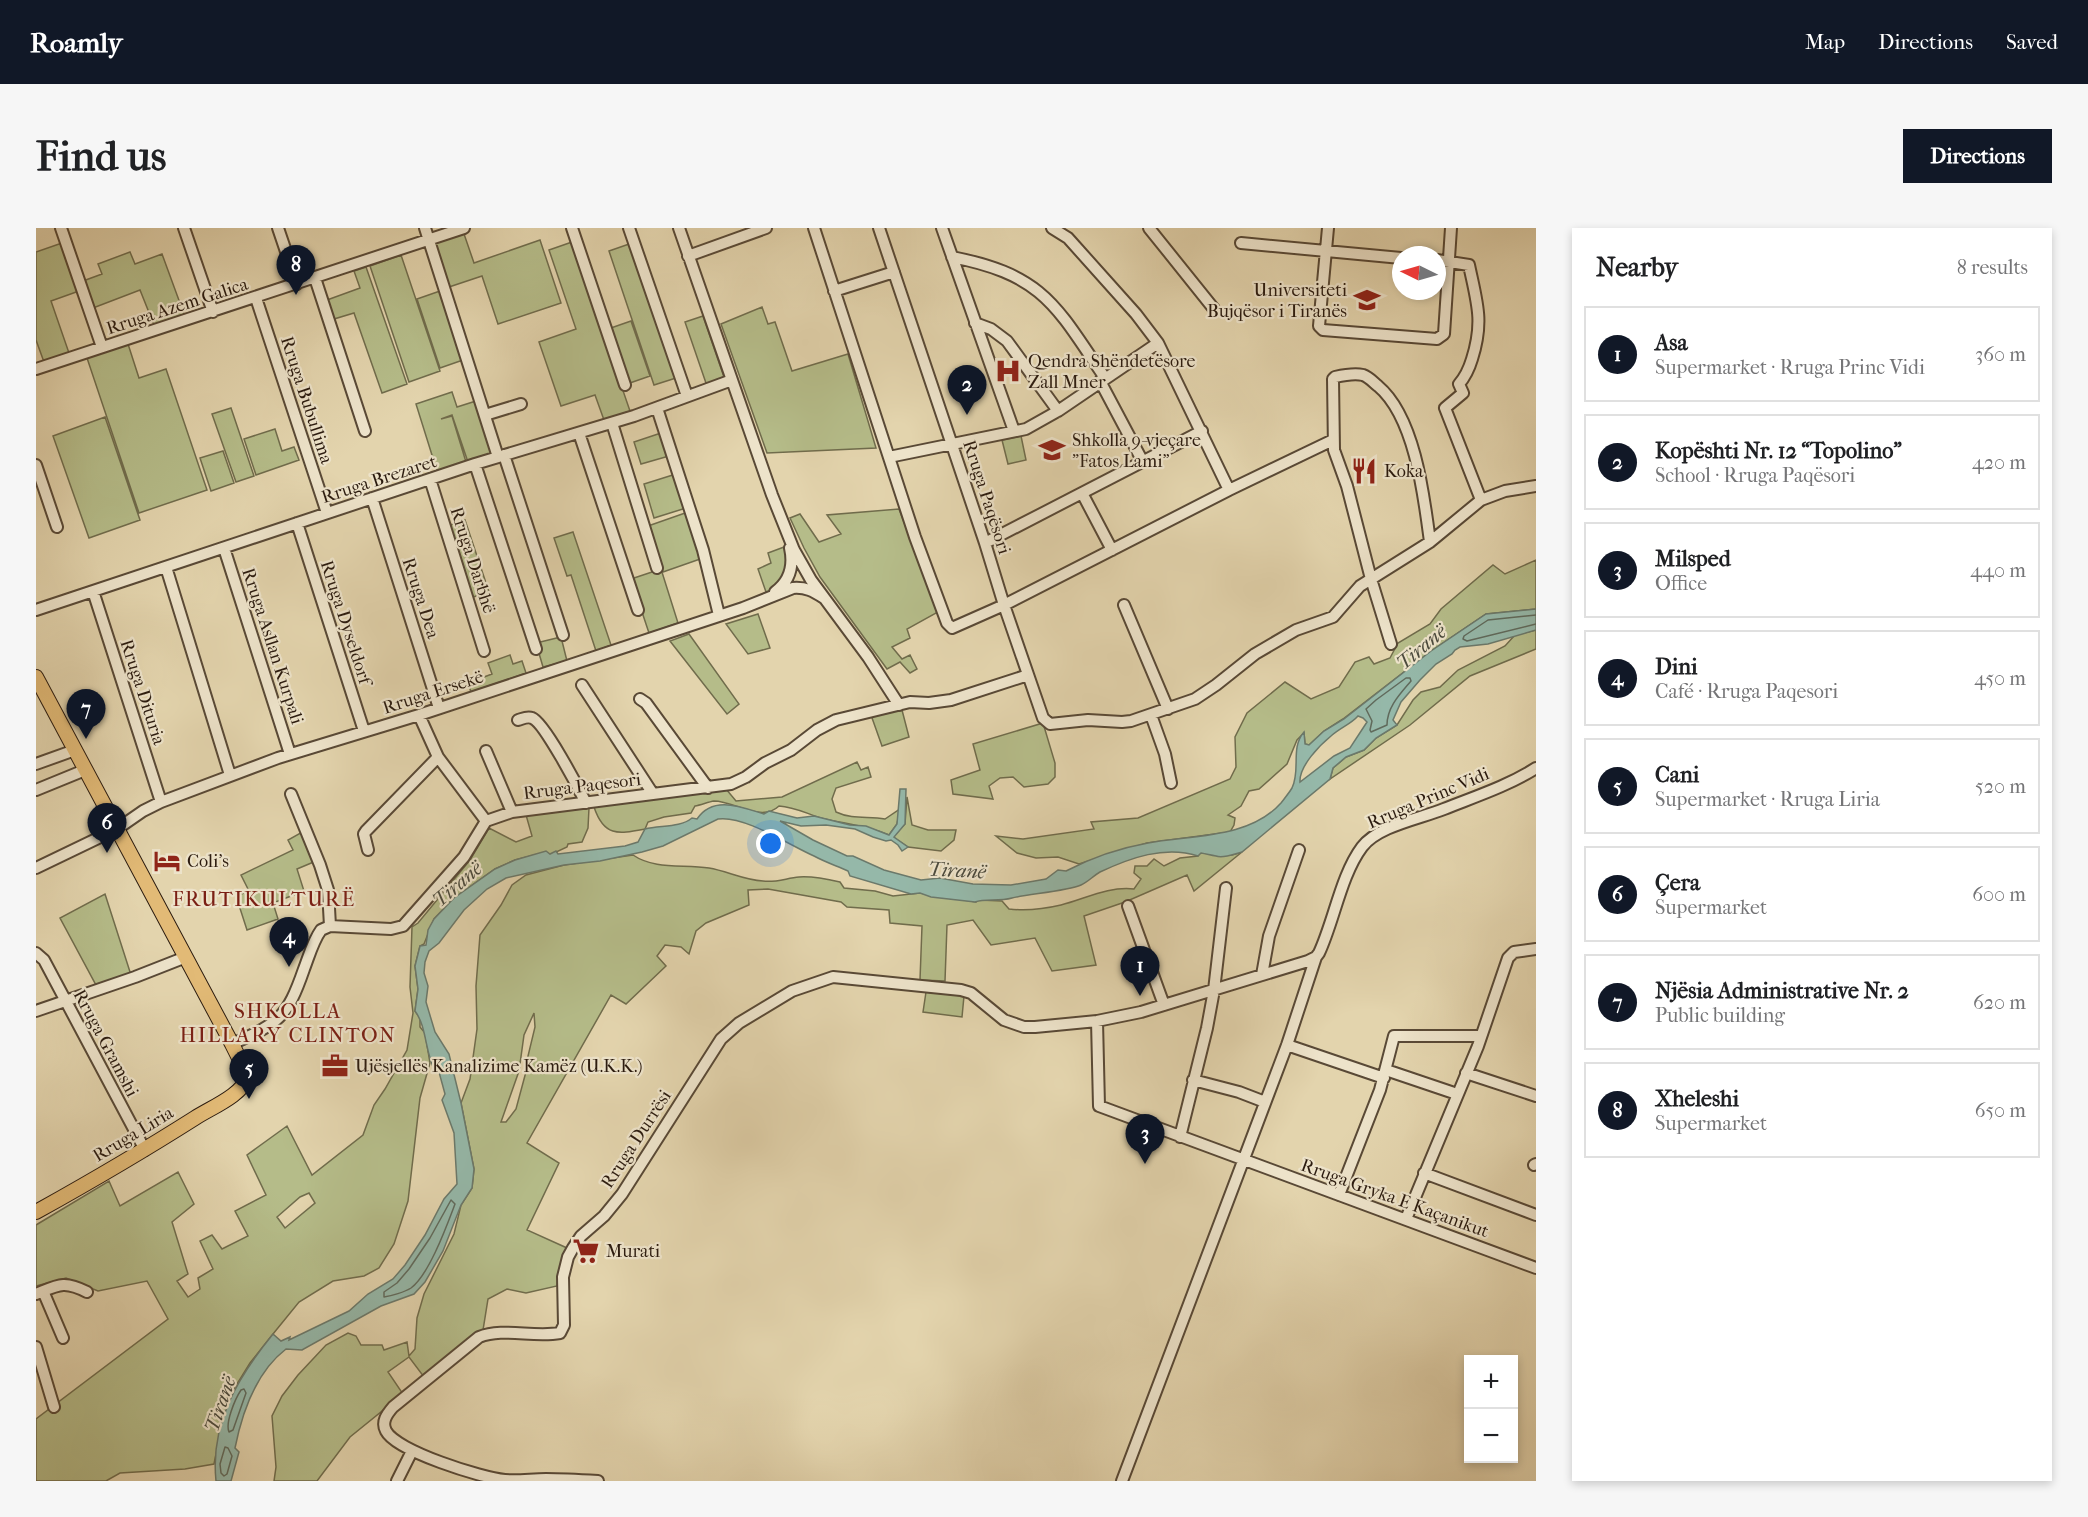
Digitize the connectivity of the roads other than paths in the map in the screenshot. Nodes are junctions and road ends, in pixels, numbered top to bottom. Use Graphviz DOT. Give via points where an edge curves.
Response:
graph roads {
  1 [pos="61,228"];
  2 [pos="184,228"];
  3 [pos="278,228"];
  4 [pos="424,228"];
  5 [pos="464,228"];
  6 [pos="572,228"];
  7 [pos="629,228"];
  8 [pos="679,228"];
  9 [pos="766,228"];
  10 [pos="814,228"];
  11 [pos="879,228"];
  12 [pos="942,228"];
  13 [pos="1052,228"];
  14 [pos="1149,228"];
  15 [pos="1328,228"];
  16 [pos="1451,228"];
  17 [pos="1067,233"];
  18 [pos="429,240"];
  19 [pos="1241,243"];
  20 [pos="1446,249"];
  21 [pos="1326,252"];
  22 [pos="688,256"];
  23 [pos="952,257"];
  24 [pos="1392,257"];
  25 [pos="1446,261"];
  26 [pos="894,272"];
  27 [pos="315,278"];
  28 [pos="297,284"];
  29 [pos="834,291"];
  30 [pos="256,298"];
  31 [pos="1444,300"];
  32 [pos="1214,309"];
  33 [pos="213,312"];
  34 [pos="975,323"];
  35 [pos="1158,343"];
  36 [pos="102,347"];
  37 [pos="36,369"];
  38 [pos="1103,379"];
  39 [pos="732,380"];
  40 [pos="625,385"];
  41 [pos="687,396"];
  42 [pos="521,404"];
  43 [pos="657,408"];
  44 [pos="1058,411"];
  45 [pos="485,415"];
  46 [pos="612,423"];
  47 [pos="365,431"];
  48 [pos="1014,431"];
  49 [pos="1202,431"];
  50 [pos="579,433"];
  51 [pos="1333,440"];
  52 [pos="952,444"];
  53 [pos="501,456"];
  54 [pos="889,457"];
  55 [pos="1143,462"];
  56 [pos="475,464"];
  57 [pos="36,465"];
  58 [pos="430,479"];
  59 [pos="1536,486"];
  60 [pos="1229,490"];
  61 [pos="1082,494"];
  62 [pos="372,498"];
  63 [pos="1481,500"];
  64 [pos="327,513"];
  65 [pos="297,523"];
  66 [pos="57,526"];
  67 [pos="786,533"];
  68 [pos="1430,542"];
  69 [pos="985,543"];
  70 [pos="224,548"];
  71 [pos="1112,550"];
  72 [pos="166,567"];
  73 [pos="657,568"];
  74 [pos="806,572"];
  75 [pos="1371,579"];
  76 [pos="790,584"];
  77 [pos="93,591"];
  78 [pos="824,598"];
  79 [pos="1004,605"];
  80 [pos="1124,605"];
  81 [pos="36,610"];
  82 [pos="638,610"];
  83 [pos="719,615"];
  84 [pos="563,635"];
  85 [pos="1391,644"];
  86 [pos="536,649"];
  87 [pos="484,651"];
  88 [pos="1028,675"];
  89 [pos="36,677"];
  90 [pos="582,685"];
  91 [pos="640,699"];
  92 [pos="899,705"];
  93 [pos="439,708"];
  94 [pos="1168,709"];
  95 [pos="419,715"];
  96 [pos="1151,715"];
  97 [pos="518,720"];
  98 [pos="364,731"];
  99 [pos="75,750"];
  100 [pos="486,751"];
  101 [pos="290,754"];
  102 [pos="438,757"];
  103 [pos="36,764"];
  104 [pos="1536,768"];
  105 [pos="85,770"];
  106 [pos="230,775"];
  107 [pos="1171,783"];
  108 [pos="708,788"];
  109 [pos="36,790"];
  110 [pos="291,794"];
  111 [pos="653,794"];
  112 [pos="161,802"];
  113 [pos="586,803"];
  114 [pos="512,812"];
  115 [pos="486,821"];
  116 [pos="117,829"];
  117 [pos="368,850"];
  118 [pos="1299,850"];
  119 [pos="36,868"];
  120 [pos="1226,888"];
  121 [pos="1128,906"];
  122 [pos="330,926"];
  123 [pos="1536,949"];
  124 [pos="36,953"];
  125 [pos="186,957"];
  126 [pos="1316,957"];
  127 [pos="1262,975"];
  128 [pos="1214,990"];
  129 [pos="65,1000"];
  130 [pos="1164,1005"];
  131 [pos="36,1011"];
  132 [pos="1097,1021"];
  133 [pos="1481,1036"];
  134 [pos="233,1045"];
  135 [pos="1287,1045"];
  136 [pos="1466,1073"];
  137 [pos="1385,1074"];
  138 [pos="1192,1080"];
  139 [pos="1457,1094"];
  140 [pos="1536,1096"];
  141 [pos="1264,1102"];
  142 [pos="1180,1137"];
  143 [pos="146,1149"];
  144 [pos="1243,1160"];
  145 [pos="1424,1173"];
  146 [pos="1339,1195"];
  147 [pos="36,1212"];
  148 [pos="1536,1215"];
  149 [pos="1406,1219"];
  150 [pos="1536,1268"];
  151 [pos="87,1292"];
  152 [pos="40,1293"];
  153 [pos="63,1338"];
  154 [pos="36,1347"];
  155 [pos="54,1407"];
  156 [pos="412,1451"];
  157 [pos="397,1481"];
  158 [pos="598,1481"];
  159 [pos="1122,1481"];
  1 -- 36 [label="street"];
  2 -- 33 [label="street"];
  3 -- 28 [label="street"];
  4 -- 18 [label="street"];
  5 -- 18 [label="street, Rruga Azem Galica"];
  6 -- 40 [label="street"];
  7 -- 41 [label="street"];
  8 -- 22 [label="street"];
  9 -- 22 [label="street"];
  10 -- 29 [label="street"];
  11 -- 26 [label="street, Rruga Paqësori"];
  12 -- 23 [label="street"];
  13 -- 17 [label="street"];
  14 -- 32 [label="street"];
  15 -- 21 [label="street"];
  16 -- 20 [label="street"];
  17 -- 35 [label="street"];
  18 -- 27 [label="street, Rruga Azem Galica"];
  18 -- 45 [label="street"];
  19 -- 21 [label="street"];
  21 -- 24 [label="street"];
  21 -- 31 [label="street" via="1319,326 1323,330 1441,337"];
  22 -- 39 [label="street"];
  23 -- 34 [label="street"];
  23 -- 38 [label="street" via="1007,272 1046,296 1065,318"];
  25 -- 63 [label="street" via="1469,265 1480,315 1476,348 1468,372 1459,384 1463,393 1445,408"];
  26 -- 29 [label="street"];
  26 -- 52 [label="street, Rruga Paqësori"];
  27 -- 28 [label="street, Rruga Azem Galica"];
  27 -- 47 [label="street"];
  28 -- 30 [label="street, Rruga Azem Galica"];
  29 -- 54 [label="street"];
  30 -- 33 [label="street, Rruga Azem Galica"];
  30 -- 64 [label="street, Rruga Bubullima"];
  33 -- 36 [label="street, Rruga Azem Galica"];
  34 -- 44 [label="street" via="1007,341"];
  34 -- 48 [label="street"];
  35 -- 38 [label="street"];
  35 -- 49 [label="street"];
  36 -- 37 [label="street, Rruga Azem Galica"];
  38 -- 44 [label="street"];
  38 -- 55 [label="street"];
  39 -- 41 [label="street, Rruga Brezaret"];
  39 -- 67 [label="street"];
  41 -- 43 [label="street, Rruga Brezaret"];
  42 -- 45 [label="street"];
  43 -- 46 [label="street, Rruga Brezaret"];
  43 -- 83 [label="street" via="707,561"];
  44 -- 48 [label="street"];
  45 -- 53 [label="street"];
  46 -- 50 [label="street, Rruga Brezaret"];
  46 -- 73 [label="street"];
  48 -- 52 [label="street"];
  49 -- 55 [label="street"];
  49 -- 60 [label="street"];
  50 -- 53 [label="street, Rruga Brezaret"];
  50 -- 82 [label="street"];
  51 -- 60 [label="street"];
  51 -- 68 [label="street" via="1333,380 1365,375 1390,397 1398,410 1415,457"];
  51 -- 75 [label="street"];
  52 -- 54 [label="street"];
  52 -- 69 [label="street, Rruga Paqësori"];
  53 -- 56 [label="street, Rruga Brezaret"];
  53 -- 84 [label="street"];
  54 -- 79 [label="street" via="949,626 955,627"];
  55 -- 61 [label="street"];
  56 -- 58 [label="street, Rruga Brezaret"];
  56 -- 86 [label="street"];
  57 -- 66 [label="street"];
  58 -- 62 [label="street, Rruga Brezaret"];
  58 -- 87 [label="street, Rruga Darbhë"];
  59 -- 63 [label="street"];
  60 -- 71 [label="street"];
  61 -- 69 [label="street"];
  61 -- 71 [label="street"];
  62 -- 64 [label="street, Rruga Brezaret"];
  62 -- 93 [label="street, Rruga Dea"];
  63 -- 68 [label="street"];
  64 -- 65 [label="street, Rruga Brezaret"];
  65 -- 70 [label="street, Rruga Brezaret"];
  65 -- 98 [label="street, Rruga Dyseldorf"];
  67 -- 74 [label="street"];
  67 -- 76 [label="street" via="792,555"];
  68 -- 75 [label="street"];
  69 -- 79 [label="street, Rruga Paqësori"];
  70 -- 72 [label="street, Rruga Brezaret"];
  70 -- 101 [label="street, Rruga Asllan Kurpali"];
  71 -- 79 [label="street"];
  72 -- 77 [label="street, Rruga Brezaret"];
  72 -- 106 [label="street"];
  74 -- 76 [label="street" via="804,578"];
  74 -- 78 [label="street"];
  75 -- 85 [label="street"];
  75 -- 94 [label="street" via="1353,592 1333,617 1296,630 1255,654 1195,699"];
  76 -- 78 [label="street"];
  76 -- 83 [label="street, Rruga Ersekë" via="765,599"];
  77 -- 81 [label="street, Rruga Brezaret"];
  77 -- 112 [label="street, Rruga Dituria"];
  78 -- 92 [label="street"];
  79 -- 88 [label="street, Rruga Paqësori"];
  80 -- 94 [label="street"];
  83 -- 93 [label="street, Rruga Ersekë"];
  88 -- 92 [label="street, Rruga Paqesori" via="951,700"];
  88 -- 96 [label="street, Rruga Paqësori" via="1043,718 1050,724 1122,722"];
  89 -- 99 [label="main road"];
  90 -- 111 [label="street"];
  91 -- 108 [label="street"];
  92 -- 108 [label="street, Rruga Paqesori" via="836,720 747,777"];
  93 -- 95 [label="street, Rruga Ersekë"];
  94 -- 96 [label="street"];
  95 -- 98 [label="street, Rruga Ersekë"];
  95 -- 102 [label="street"];
  96 -- 107 [label="street"];
  97 -- 113 [label="street" via="528,717 536,721 564,761"];
  98 -- 101 [label="street, Rruga Ersekë"];
  99 -- 103 [label="street"];
  99 -- 105 [label="main road"];
  100 -- 114 [label="street"];
  101 -- 106 [label="street, Rruga Ersekë"];
  102 -- 115 [label="street"];
  102 -- 117 [label="street" via="366,831"];
  104 -- 126 [label="street, Rruga Princ Vidi" via="1391,828 1365,843 1351,866"];
  105 -- 109 [label="street"];
  105 -- 116 [label="main road"];
  106 -- 112 [label="street, Rruga Ersekë"];
  108 -- 111 [label="street, Rruga Paqesori"];
  110 -- 122 [label="street" via="328,890"];
  111 -- 113 [label="street, Rruga Paqesori"];
  112 -- 116 [label="street, Rruga Ersekë"];
  113 -- 114 [label="street, Rruga Paqesori"];
  114 -- 115 [label="street, Rruga Paqesori"];
  115 -- 122 [label="street" via="464,857 403,926"];
  116 -- 119 [label="street, Rruga Ersekë"];
  116 -- 125 [label="main road"];
  118 -- 127 [label="street" via="1269,936"];
  120 -- 128 [label="street"];
  121 -- 130 [label="street"];
  122 -- 134 [label="street" via="318,935 295,995 281,1016"];
  123 -- 133 [label="street" via="1514,952 1508,957"];
  124 -- 129 [label="street, Rruga Gramshi" via="44,960"];
  125 -- 129 [label="street"];
  125 -- 134 [label="main road"];
  126 -- 127 [label="street"];
  126 -- 135 [label="street, Rruga Princ Vidi"];
  127 -- 128 [label="street"];
  128 -- 130 [label="street"];
  128 -- 138 [label="street"];
  129 -- 131 [label="street"];
  129 -- 143 [label="street, Rruga Gramshi"];
  130 -- 132 [label="street"];
  132 -- 142 [label="street, Rruga Gryka E Kaçanikut" via="1099,1106"];
  132 -- 156 [label="street, Rruga Durrësi" via="1024,1027 1004,1020 966,991 833,977 792,991 740,1023 721,1039 612,1206 573,1248 565,1267 564,1325 560,1333 496,1333 479,1337 393,1407 384,1419 387,1434"];
  133 -- 136 [label="street"];
  133 -- 137 [label="street" via="1394,1036"];
  134 -- 143 [label="main road, Rruga Liria" via="249,1058 246,1083"];
  135 -- 137 [label="street"];
  135 -- 141 [label="street, Rruga Princ Vidi"];
  136 -- 139 [label="street"];
  136 -- 140 [label="street"];
  137 -- 139 [label="street"];
  137 -- 146 [label="street"];
  138 -- 141 [label="street"];
  138 -- 142 [label="street"];
  139 -- 145 [label="street"];
  141 -- 144 [label="street, Rruga Princ Vidi"];
  142 -- 144 [label="street, Rruga Gryka E Kaçanikut"];
  143 -- 147 [label="main road, Rruga Liria"];
  144 -- 146 [label="street, Rruga Gryka E Kaçanikut"];
  144 -- 159 [label="street, Rruga Princ Vidi"];
  145 -- 148 [label="street"];
  145 -- 149 [label="street"];
  146 -- 149 [label="street, Rruga Gryka E Kaçanikut"];
  149 -- 150 [label="street, Rruga Gryka E Kaçanikut"];
  151 -- 152 [label="street" via="60,1284"];
  152 -- 153 [label="street"];
  154 -- 155 [label="street"];
  156 -- 157 [label="street"];
  156 -- 158 [label="street" via="490,1478"];
}
